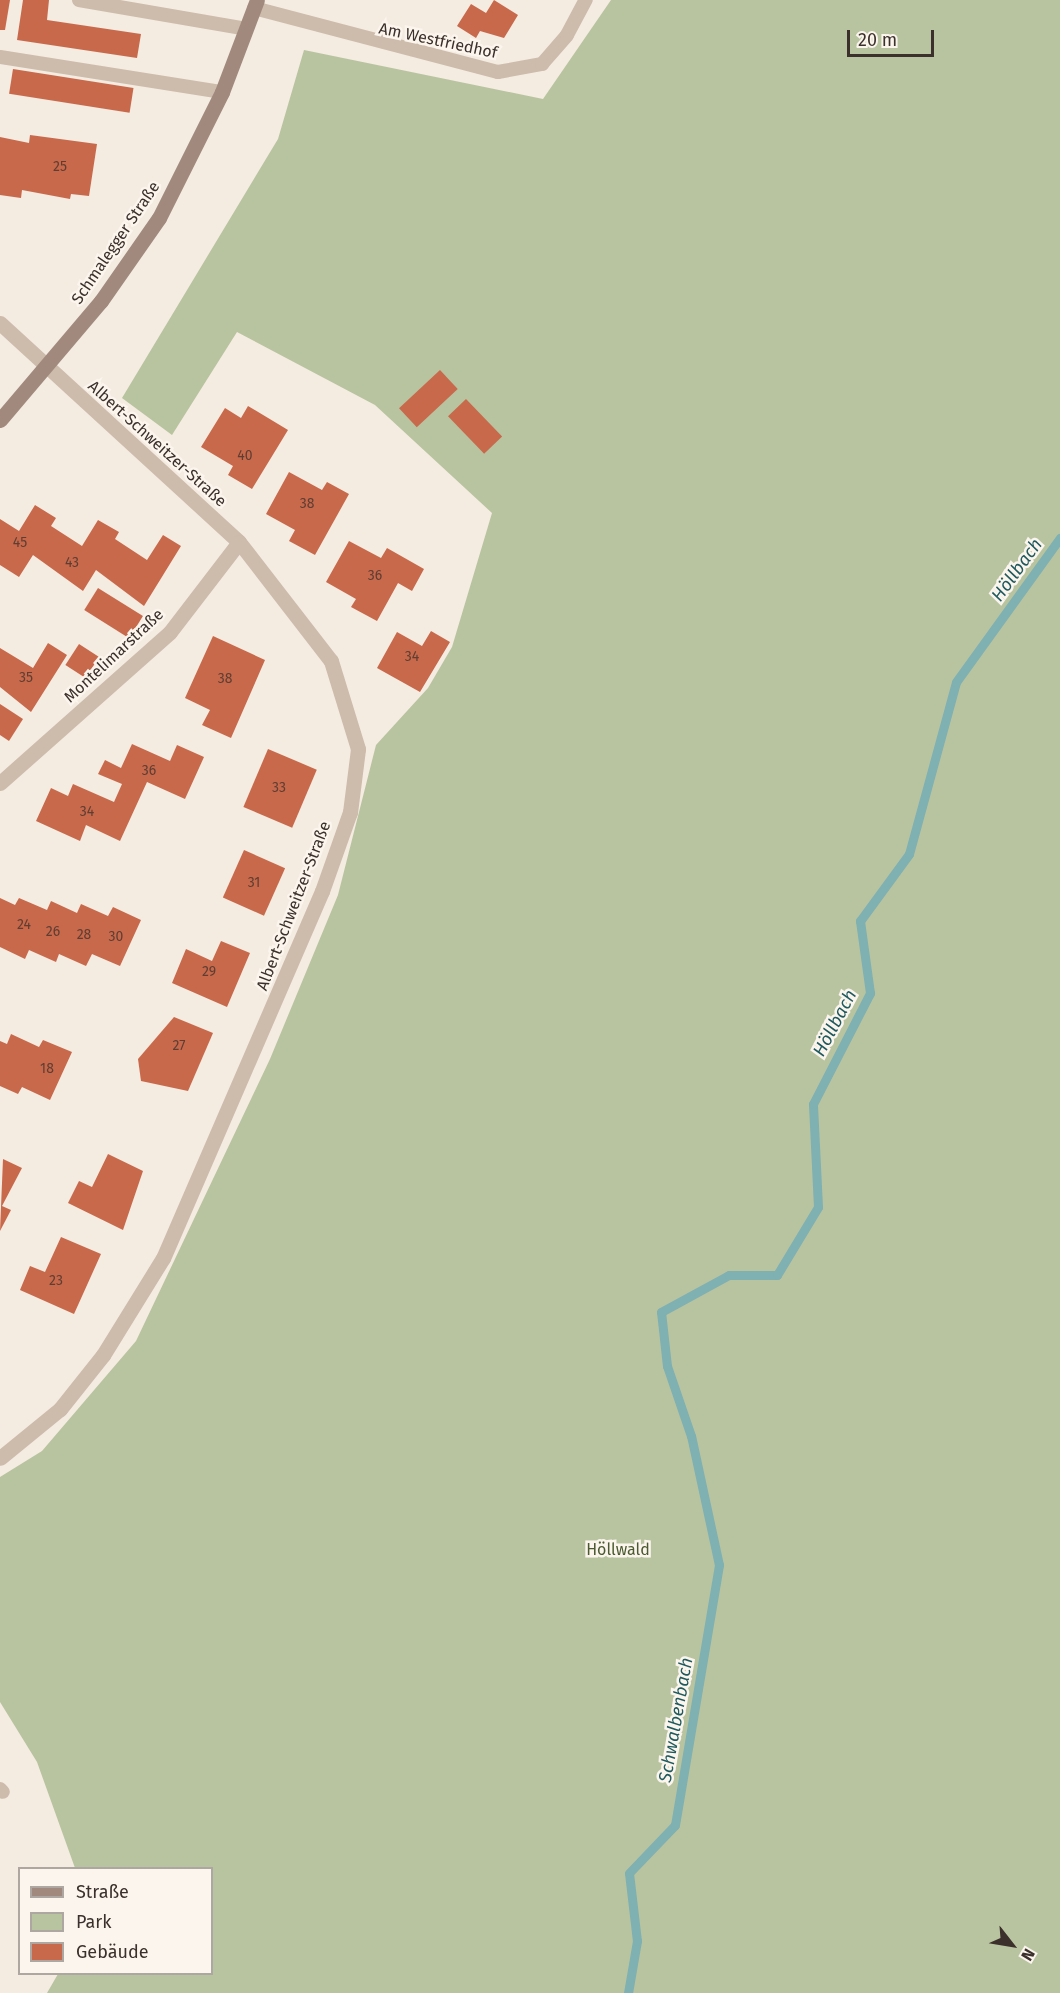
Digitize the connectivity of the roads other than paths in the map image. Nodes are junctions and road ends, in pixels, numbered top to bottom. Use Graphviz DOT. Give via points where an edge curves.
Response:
graph roads {
  1 [pos="79,0"];
  2 [pos="586,0"];
  3 [pos="255,4"];
  4 [pos="247,29"];
  5 [pos="0,57"];
  6 [pos="222,92"];
  7 [pos="0,323"];
  8 [pos="47,369"];
  9 [pos="0,420"];
  10 [pos="239,542"];
  11 [pos="0,783"];
  12 [pos="0,1458"];
  1 -- 4 [label="lane"];
  2 -- 3 [label="lane, Am Westfriedhof" via="567,35 542,63 498,72 392,48"];
  3 -- 4 [label="street, Schmalegger Straße"];
  4 -- 6 [label="street, Schmalegger Straße"];
  5 -- 6 [label="lane"];
  6 -- 8 [label="street, Schmalegger Straße" via="159,219"];
  7 -- 8 [label="street, Albert-Schweitzer-Straße"];
  8 -- 9 [label="street, Schmalegger Straße"];
  8 -- 10 [label="street, Albert-Schweitzer-Straße"];
  10 -- 11 [label="street, Montelimarstraße" via="170,632"];
  10 -- 12 [label="street, Albert-Schweitzer-Straße" via="331,661 358,749 350,812 295,960 163,1258 103,1355 60,1409"];
}
